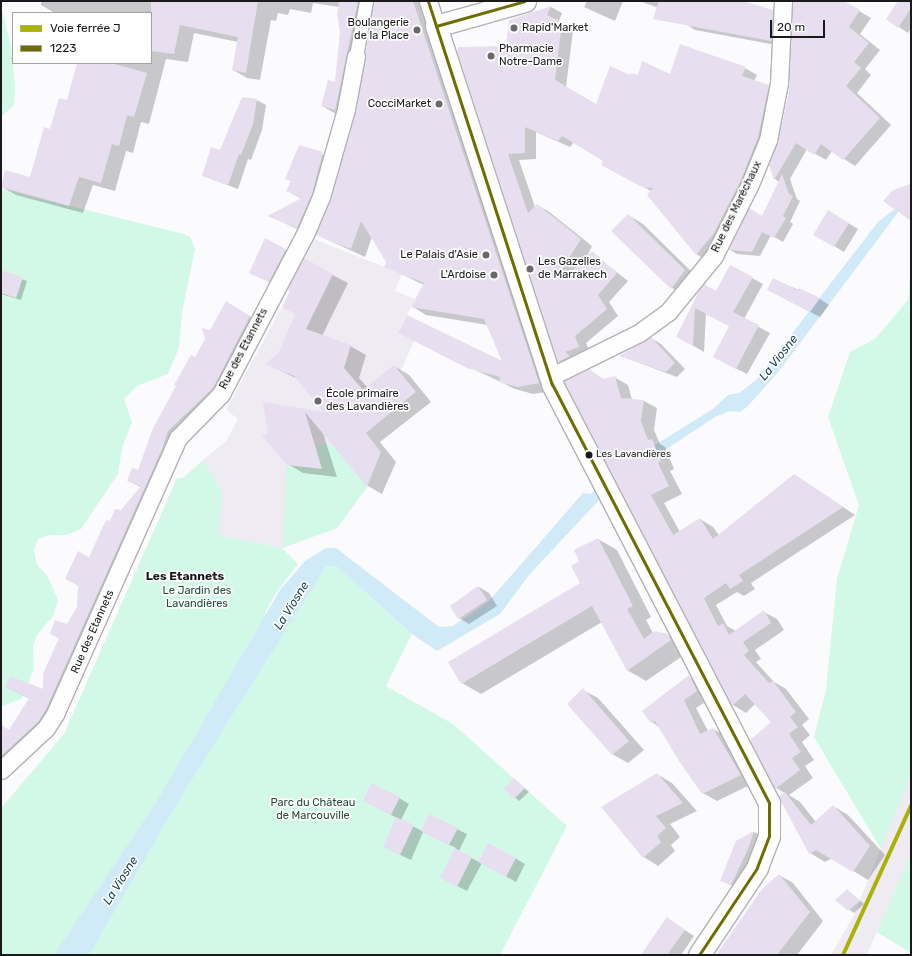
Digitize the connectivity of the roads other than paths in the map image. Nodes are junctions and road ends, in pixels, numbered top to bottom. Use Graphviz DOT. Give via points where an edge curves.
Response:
graph roads {
  1 [pos="366,1"];
  2 [pos="428,1"];
  3 [pos="524,1"];
  4 [pos="783,1"];
  5 [pos="436,26"];
  6 [pos="356,56"];
  7 [pos="550,377"];
  8 [pos="1,770"];
  9 [pos="699,955"];
  1 -- 6 [label="street, Rue des Etannets"];
  2 -- 5 [label="street"];
  3 -- 5 [label="street"];
  4 -- 7 [label="street, Rue des Maréchaux" via="778,83 768,140 750,184 714,256 668,312 639,333"];
  5 -- 7 [label="street"];
  6 -- 8 [label="street, Rue des Etannets" via="346,109 322,197 306,232 221,394 178,438 55,714 34,740"];
  7 -- 9 [label="street" via="595,472 769,804 769,836 757,868"];
}
